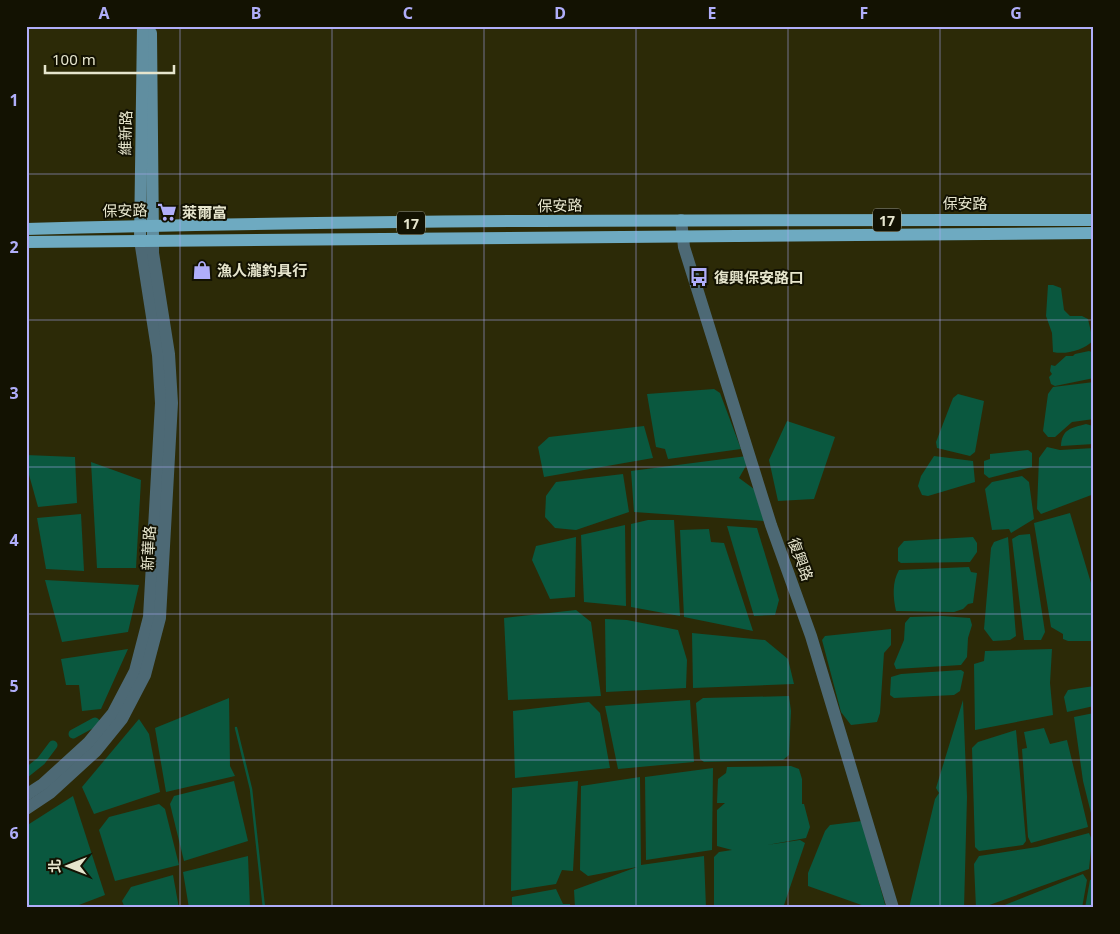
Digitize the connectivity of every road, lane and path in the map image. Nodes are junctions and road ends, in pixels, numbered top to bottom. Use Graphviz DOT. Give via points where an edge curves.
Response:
graph roads {
  1 [pos="143,26"];
  2 [pos="151,26"];
  3 [pos="681,220"];
  4 [pos="1094,220"];
  5 [pos="146,226"];
  6 [pos="26,229"];
  7 [pos="1094,233"];
  8 [pos="682,237"];
  9 [pos="140,240"];
  10 [pos="153,240"];
  11 [pos="26,242"];
  12 [pos="26,796"];
  13 [pos="26,809"];
  14 [pos="893,908"];
  1 -- 5 [label="main road, 維新路"];
  2 -- 5 [label="main road, 維新路"];
  3 -- 4 [label="main road, 保安路 / 17"];
  3 -- 5 [label="main road, 保安路 / 17"];
  3 -- 8 [label="street, 復興路"];
  5 -- 6 [label="main road, 保安路 / 17"];
  5 -- 9 [label="main road, 維新路"];
  5 -- 10 [label="main road, 維新路"];
  7 -- 8 [label="main road, 保安路 / 17"];
  8 -- 10 [label="main road, 保安路 / 17"];
  8 -- 14 [label="street, 復興路" via="771,525 811,636"];
  9 -- 10 [label="main road, 保安路 / 17"];
  9 -- 11 [label="main road, 保安路 / 17"];
  9 -- 12 [label="street, 新華路" via="158,355 161,403 149,617 135,671 113,713 88,743"];
  10 -- 13 [label="street, 新華路" via="169,354 172,403 160,618 145,675 122,719 96,751 50,793"];
}
